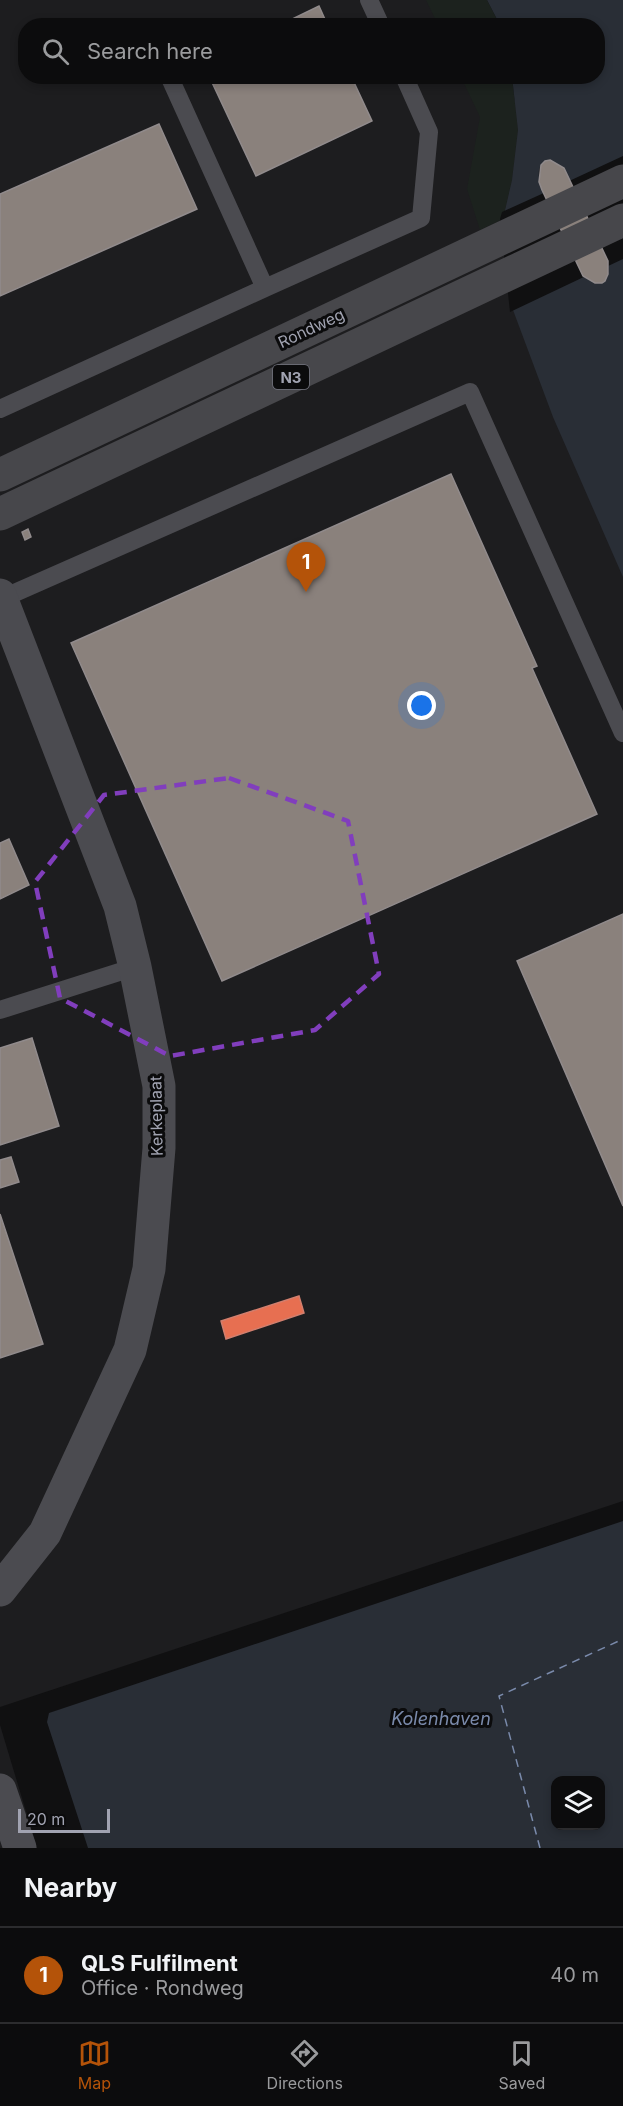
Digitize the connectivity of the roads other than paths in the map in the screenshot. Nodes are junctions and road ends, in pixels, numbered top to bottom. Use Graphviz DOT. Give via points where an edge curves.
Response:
graph roads {
  1 [pos="369,0"];
  2 [pos="377,18"];
  3 [pos="173,84"];
  4 [pos="408,84"];
  5 [pos="623,181"];
  6 [pos="623,220"];
  7 [pos="266,288"];
  8 [pos="0,409"];
  9 [pos="0,475"];
  10 [pos="0,514"];
  11 [pos="1,597"];
  12 [pos="623,733"];
  13 [pos="135,967"];
  14 [pos="0,1010"];
  15 [pos="0,1590"];
  16 [pos="0,1790"];
  17 [pos="20,1848"];
  1 -- 2 [label="lane"];
  3 -- 7 [label="lane"];
  4 -- 7 [label="lane" via="429,132 421,218"];
  5 -- 9 [label="main road, Rondweg / N3"];
  6 -- 10 [label="main road, N3"];
  7 -- 8 [label="lane"];
  11 -- 12 [label="lane" via="470,392"];
  11 -- 13 [label="street, Kerkeplaat" via="120,906"];
  13 -- 14 [label="lane"];
  13 -- 15 [label="street, Kerkeplaat" via="159,1086 159,1148 149,1269 130,1350 75,1470 45,1533"];
  16 -- 17 [label="street"];
}
